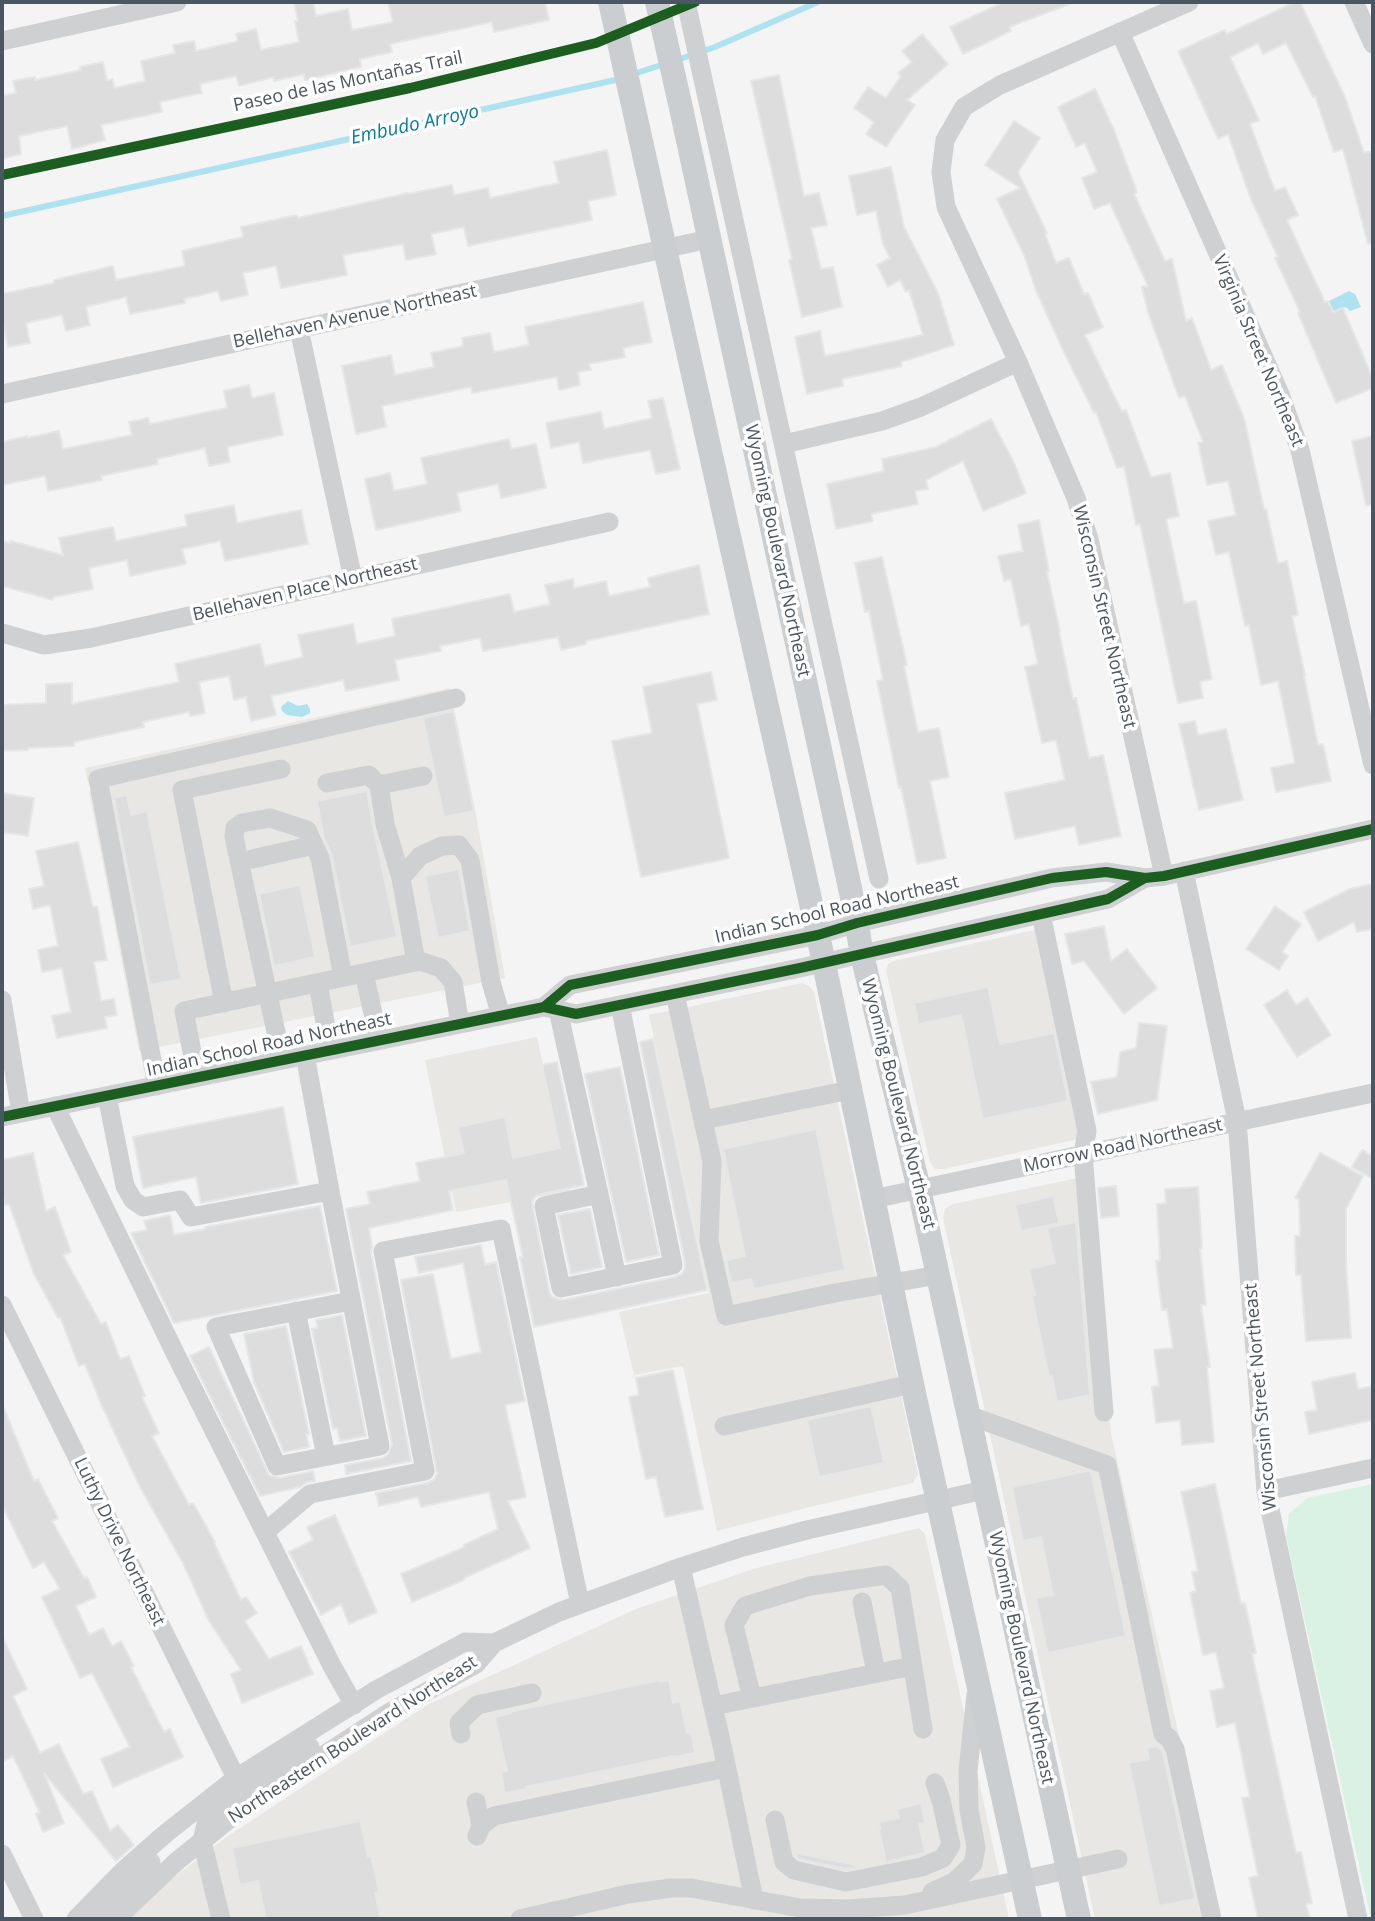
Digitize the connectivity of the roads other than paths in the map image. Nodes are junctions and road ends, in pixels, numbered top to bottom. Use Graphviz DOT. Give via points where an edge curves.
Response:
graph roads {
  1 [pos="177,2"];
  2 [pos="610,2"];
  3 [pos="657,2"];
  4 [pos="686,2"];
  5 [pos="1189,2"];
  6 [pos="1354,2"];
  7 [pos="1120,32"];
  8 [pos="2,41"];
  9 [pos="1373,44"];
  10 [pos="709,239"];
  11 [pos="664,250"];
  12 [pos="299,329"];
  13 [pos="1018,362"];
  14 [pos="2,394"];
  15 [pos="784,444"];
  16 [pos="609,522"];
  17 [pos="354,579"];
  18 [pos="2,633"];
  19 [pos="456,698"];
  20 [pos="1373,765"];
  21 [pos="281,769"];
  22 [pos="424,776"];
  23 [pos="327,783"];
  24 [pos="379,785"];
  25 [pos="1373,829"];
  26 [pos="314,845"];
  27 [pos="252,859"];
  28 [pos="1184,871"];
  29 [pos="1154,877"];
  30 [pos="401,878"];
  31 [pos="879,878"];
  32 [pos="1041,914"];
  33 [pos="858,923"];
  34 [pos="818,934"];
  35 [pos="862,955"];
  36 [pos="416,962"];
  37 [pos="823,963"];
  38 [pos="364,973"];
  39 [pos="343,977"];
  40 [pos="318,982"];
  41 [pos="266,994"];
  42 [pos="675,994"];
  43 [pos="2,1000"];
  44 [pos="225,1003"];
  45 [pos="620,1005"];
  46 [pos="551,1009"];
  47 [pos="500,1016"];
  48 [pos="460,1024"];
  49 [pos="379,1040"];
  50 [pos="330,1050"];
  51 [pos="305,1055"];
  52 [pos="282,1060"];
  53 [pos="197,1077"];
  54 [pos="157,1086"];
  55 [pos="850,1090"];
  56 [pos="1373,1093"];
  57 [pos="107,1096"];
  58 [pos="55,1106"];
  59 [pos="11,1115"];
  60 [pos="703,1120"];
  61 [pos="1237,1121"];
  62 [pos="1083,1154"];
  63 [pos="919,1189"];
  64 [pos="330,1191"];
  65 [pos="599,1194"];
  66 [pos="873,1199"];
  67 [pos="938,1275"];
  68 [pos="617,1277"];
  69 [pos="891,1283"];
  70 [pos="351,1301"];
  71 [pos="2,1306"];
  72 [pos="296,1311"];
  73 [pos="912,1384"];
  74 [pos="1104,1412"];
  75 [pos="968,1415"];
  76 [pos="724,1426"];
  77 [pos="326,1457"];
  78 [pos="1373,1468"];
  79 [pos="984,1490"];
  80 [pos="1266,1491"];
  81 [pos="937,1499"];
  82 [pos="265,1532"];
  83 [pos="681,1567"];
  84 [pos="862,1602"];
  85 [pos="580,1604"];
  86 [pos="494,1643"];
  87 [pos="913,1666"];
  88 [pos="876,1673"];
  89 [pos="977,1679"];
  90 [pos="532,1693"];
  91 [pos="751,1698"];
  92 [pos="352,1706"];
  93 [pos="713,1706"];
  94 [pos="923,1729"];
  95 [pos="461,1734"];
  96 [pos="726,1768"];
  97 [pos="236,1778"];
  98 [pos="935,1783"];
  99 [pos="476,1802"];
  100 [pos="775,1820"];
  101 [pos="166,1834"];
  102 [pos="202,1841"];
  103 [pos="2,1854"];
  104 [pos="1118,1859"];
  105 [pos="1068,1870"];
  106 [pos="1022,1880"];
  107 [pos="754,1900"];
  108 [pos="905,1905"];
  109 [pos="34,1919"];
  110 [pos="76,1919"];
  111 [pos="97,1919"];
  112 [pos="116,1919"];
  113 [pos="220,1919"];
  114 [pos="520,1919"];
  115 [pos="1031,1919"];
  116 [pos="1079,1919"];
  117 [pos="1212,1919"];
  118 [pos="1358,1919"];
  1 -- 8 [label="street"];
  2 -- 11 [label="main road"];
  3 -- 10 [label="main road, Wyoming Boulevard Northeast"];
  4 -- 15 [label="street"];
  5 -- 7 [label="street, Wisconsin Street Northeast"];
  6 -- 9 [label="street"];
  7 -- 13 [label="street, Wisconsin Street Northeast" via="1000,85 964,107 945,140 941,172 946,207"];
  7 -- 20 [label="street, Virginia Street Northeast" via="1280,394 1300,450"];
  10 -- 11 [label="street, Bellehaven Avenue Northeast"];
  10 -- 33 [label="main road, Wyoming Boulevard Northeast"];
  11 -- 12 [label="street, Bellehaven Avenue Northeast"];
  11 -- 34 [label="main road"];
  12 -- 14 [label="street, Bellehaven Avenue Northeast"];
  12 -- 17 [label="street"];
  13 -- 15 [label="street" via="882,421"];
  13 -- 29 [label="street, Wisconsin Street Northeast" via="1089,539"];
  15 -- 31 [label="street"];
  16 -- 17 [label="street, Bellehaven Place Northeast"];
  17 -- 18 [label="street, Bellehaven Place Northeast" via="91,638 44,645"];
  19 -- 54 [label="street" via="98,779"];
  21 -- 44 [label="street" via="182,790"];
  22 -- 24 [label="street"];
  23 -- 24 [label="street" via="369,775"];
  24 -- 30 [label="street"];
  25 -- 28 [label="street, Indian School Road Northeast"];
  26 -- 27 [label="street"];
  26 -- 39 [label="street"];
  26 -- 41 [label="street" via="307,830 270,818 235,828"];
  28 -- 29 [label="street, Indian School Road Northeast"];
  28 -- 61 [label="street, Wisconsin Street Northeast"];
  29 -- 32 [label="street, Indian School Road Northeast" via="1108,900"];
  29 -- 33 [label="street, Indian School Road Northeast" via="1105,872 1052,878"];
  30 -- 36 [label="street"];
  30 -- 47 [label="street" via="419,856 442,846 459,845 470,860"];
  32 -- 35 [label="street, Indian School Road Northeast"];
  32 -- 62 [label="street" via="1087,1131"];
  33 -- 34 [label="street, Indian School Road Northeast"];
  33 -- 35 [label="main road, Wyoming Boulevard Northeast"];
  34 -- 37 [label="main road"];
  34 -- 46 [label="street, Indian School Road Northeast" via="570,985"];
  35 -- 37 [label="street, Indian School Road Northeast"];
  35 -- 63 [label="main road, Wyoming Boulevard Northeast"];
  36 -- 38 [label="street"];
  36 -- 48 [label="street" via="441,968 453,982"];
  37 -- 42 [label="street, Indian School Road Northeast"];
  37 -- 55 [label="main road"];
  38 -- 39 [label="street"];
  38 -- 49 [label="street"];
  39 -- 40 [label="street"];
  40 -- 41 [label="street"];
  40 -- 50 [label="street"];
  41 -- 44 [label="street"];
  41 -- 52 [label="street"];
  42 -- 45 [label="street, Indian School Road Northeast"];
  42 -- 60 [label="street"];
  43 -- 59 [label="street"];
  44 -- 53 [label="street" via="184,1011"];
  45 -- 46 [label="street, Indian School Road Northeast" via="576,1014"];
  45 -- 68 [label="street" via="673,1265"];
  46 -- 47 [label="street, Indian School Road Northeast"];
  46 -- 65 [label="street"];
  47 -- 48 [label="street, Indian School Road Northeast"];
  48 -- 49 [label="street, Indian School Road Northeast"];
  49 -- 50 [label="street, Indian School Road Northeast"];
  50 -- 51 [label="street, Indian School Road Northeast"];
  51 -- 52 [label="street, Indian School Road Northeast"];
  51 -- 64 [label="street"];
  52 -- 53 [label="street, Indian School Road Northeast"];
  53 -- 54 [label="street, Indian School Road Northeast"];
  54 -- 57 [label="street, Indian School Road Northeast"];
  55 -- 60 [label="street"];
  55 -- 66 [label="main road"];
  56 -- 61 [label="street, Morrow Road Northeast"];
  57 -- 58 [label="street, Indian School Road Northeast"];
  57 -- 64 [label="street" via="125,1186 132,1200 144,1207 180,1200 191,1217"];
  58 -- 59 [label="street, Indian School Road Northeast"];
  58 -- 82 [label="street"];
  60 -- 69 [label="street" via="712,1161 709,1241 726,1317"];
  61 -- 62 [label="street, Morrow Road Northeast"];
  61 -- 80 [label="street, Wisconsin Street Northeast"];
  62 -- 63 [label="street, Morrow Road Northeast"];
  62 -- 74 [label="street"];
  63 -- 66 [label="street, Morrow Road Northeast"];
  63 -- 67 [label="main road, Wyoming Boulevard Northeast"];
  64 -- 70 [label="street"];
  65 -- 68 [label="street"];
  65 -- 68 [label="street" via="544,1206 561,1288"];
  66 -- 69 [label="main road"];
  67 -- 69 [label="street"];
  67 -- 75 [label="main road, Wyoming Boulevard Northeast"];
  69 -- 73 [label="main road"];
  70 -- 72 [label="street"];
  70 -- 77 [label="street" via="380,1446"];
  71 -- 97 [label="street, Luthy Drive Northeast"];
  72 -- 77 [label="street"];
  72 -- 77 [label="street" via="216,1326 277,1465"];
  73 -- 76 [label="street"];
  73 -- 81 [label="main road"];
  75 -- 79 [label="main road, Wyoming Boulevard Northeast"];
  75 -- 117 [label="street" via="1107,1465 1163,1734 1175,1749"];
  78 -- 80 [label="street"];
  79 -- 81 [label="street, Northeastern Boulevard Northeast"];
  79 -- 105 [label="main road, Wyoming Boulevard Northeast"];
  80 -- 118 [label="street, Wisconsin Street Northeast"];
  81 -- 83 [label="street, Northeastern Boulevard Northeast"];
  81 -- 89 [label="main road"];
  82 -- 85 [label="street" via="310,1494 425,1471 383,1251 501,1229"];
  82 -- 92 [label="street"];
  83 -- 85 [label="street, Northeastern Boulevard Northeast"];
  83 -- 93 [label="street"];
  84 -- 88 [label="street"];
  85 -- 86 [label="street, Northeastern Boulevard Northeast"];
  86 -- 92 [label="street, Northeastern Boulevard Northeast" via="465,1642"];
  86 -- 102 [label="street, Northeastern Boulevard Northeast" via="476,1664 390,1712 247,1805"];
  87 -- 88 [label="street"];
  87 -- 91 [label="street" via="900,1588 886,1575 810,1586 745,1606 734,1625"];
  87 -- 94 [label="street"];
  88 -- 91 [label="street"];
  89 -- 106 [label="main road"];
  89 -- 108 [label="street" via="968,1771 976,1847 973,1864 954,1882"];
  90 -- 95 [label="street" via="477,1705 459,1723"];
  91 -- 93 [label="street"];
  92 -- 97 [label="street, Northeastern Boulevard Northeast"];
  92 -- 102 [label="street" via="335,1730 207,1819"];
  93 -- 96 [label="street"];
  96 -- 99 [label="street" via="494,1816 479,1831"];
  96 -- 107 [label="street"];
  97 -- 101 [label="street, Northeastern Boulevard Northeast"];
  98 -- 100 [label="street" via="951,1845 943,1858 922,1867 846,1882 794,1870 785,1862"];
  101 -- 110 [label="street, Northeastern Boulevard Northeast"];
  101 -- 111 [label="street" via="156,1857"];
  102 -- 112 [label="street, Northeastern Boulevard Northeast"];
  102 -- 113 [label="street"];
  103 -- 109 [label="street"];
  104 -- 105 [label="street"];
  105 -- 106 [label="street"];
  105 -- 116 [label="main road, Wyoming Boulevard Northeast"];
  106 -- 108 [label="street"];
  106 -- 115 [label="main road"];
  107 -- 108 [label="street" via="800,1908"];
  107 -- 114 [label="street" via="671,1888"];
}
